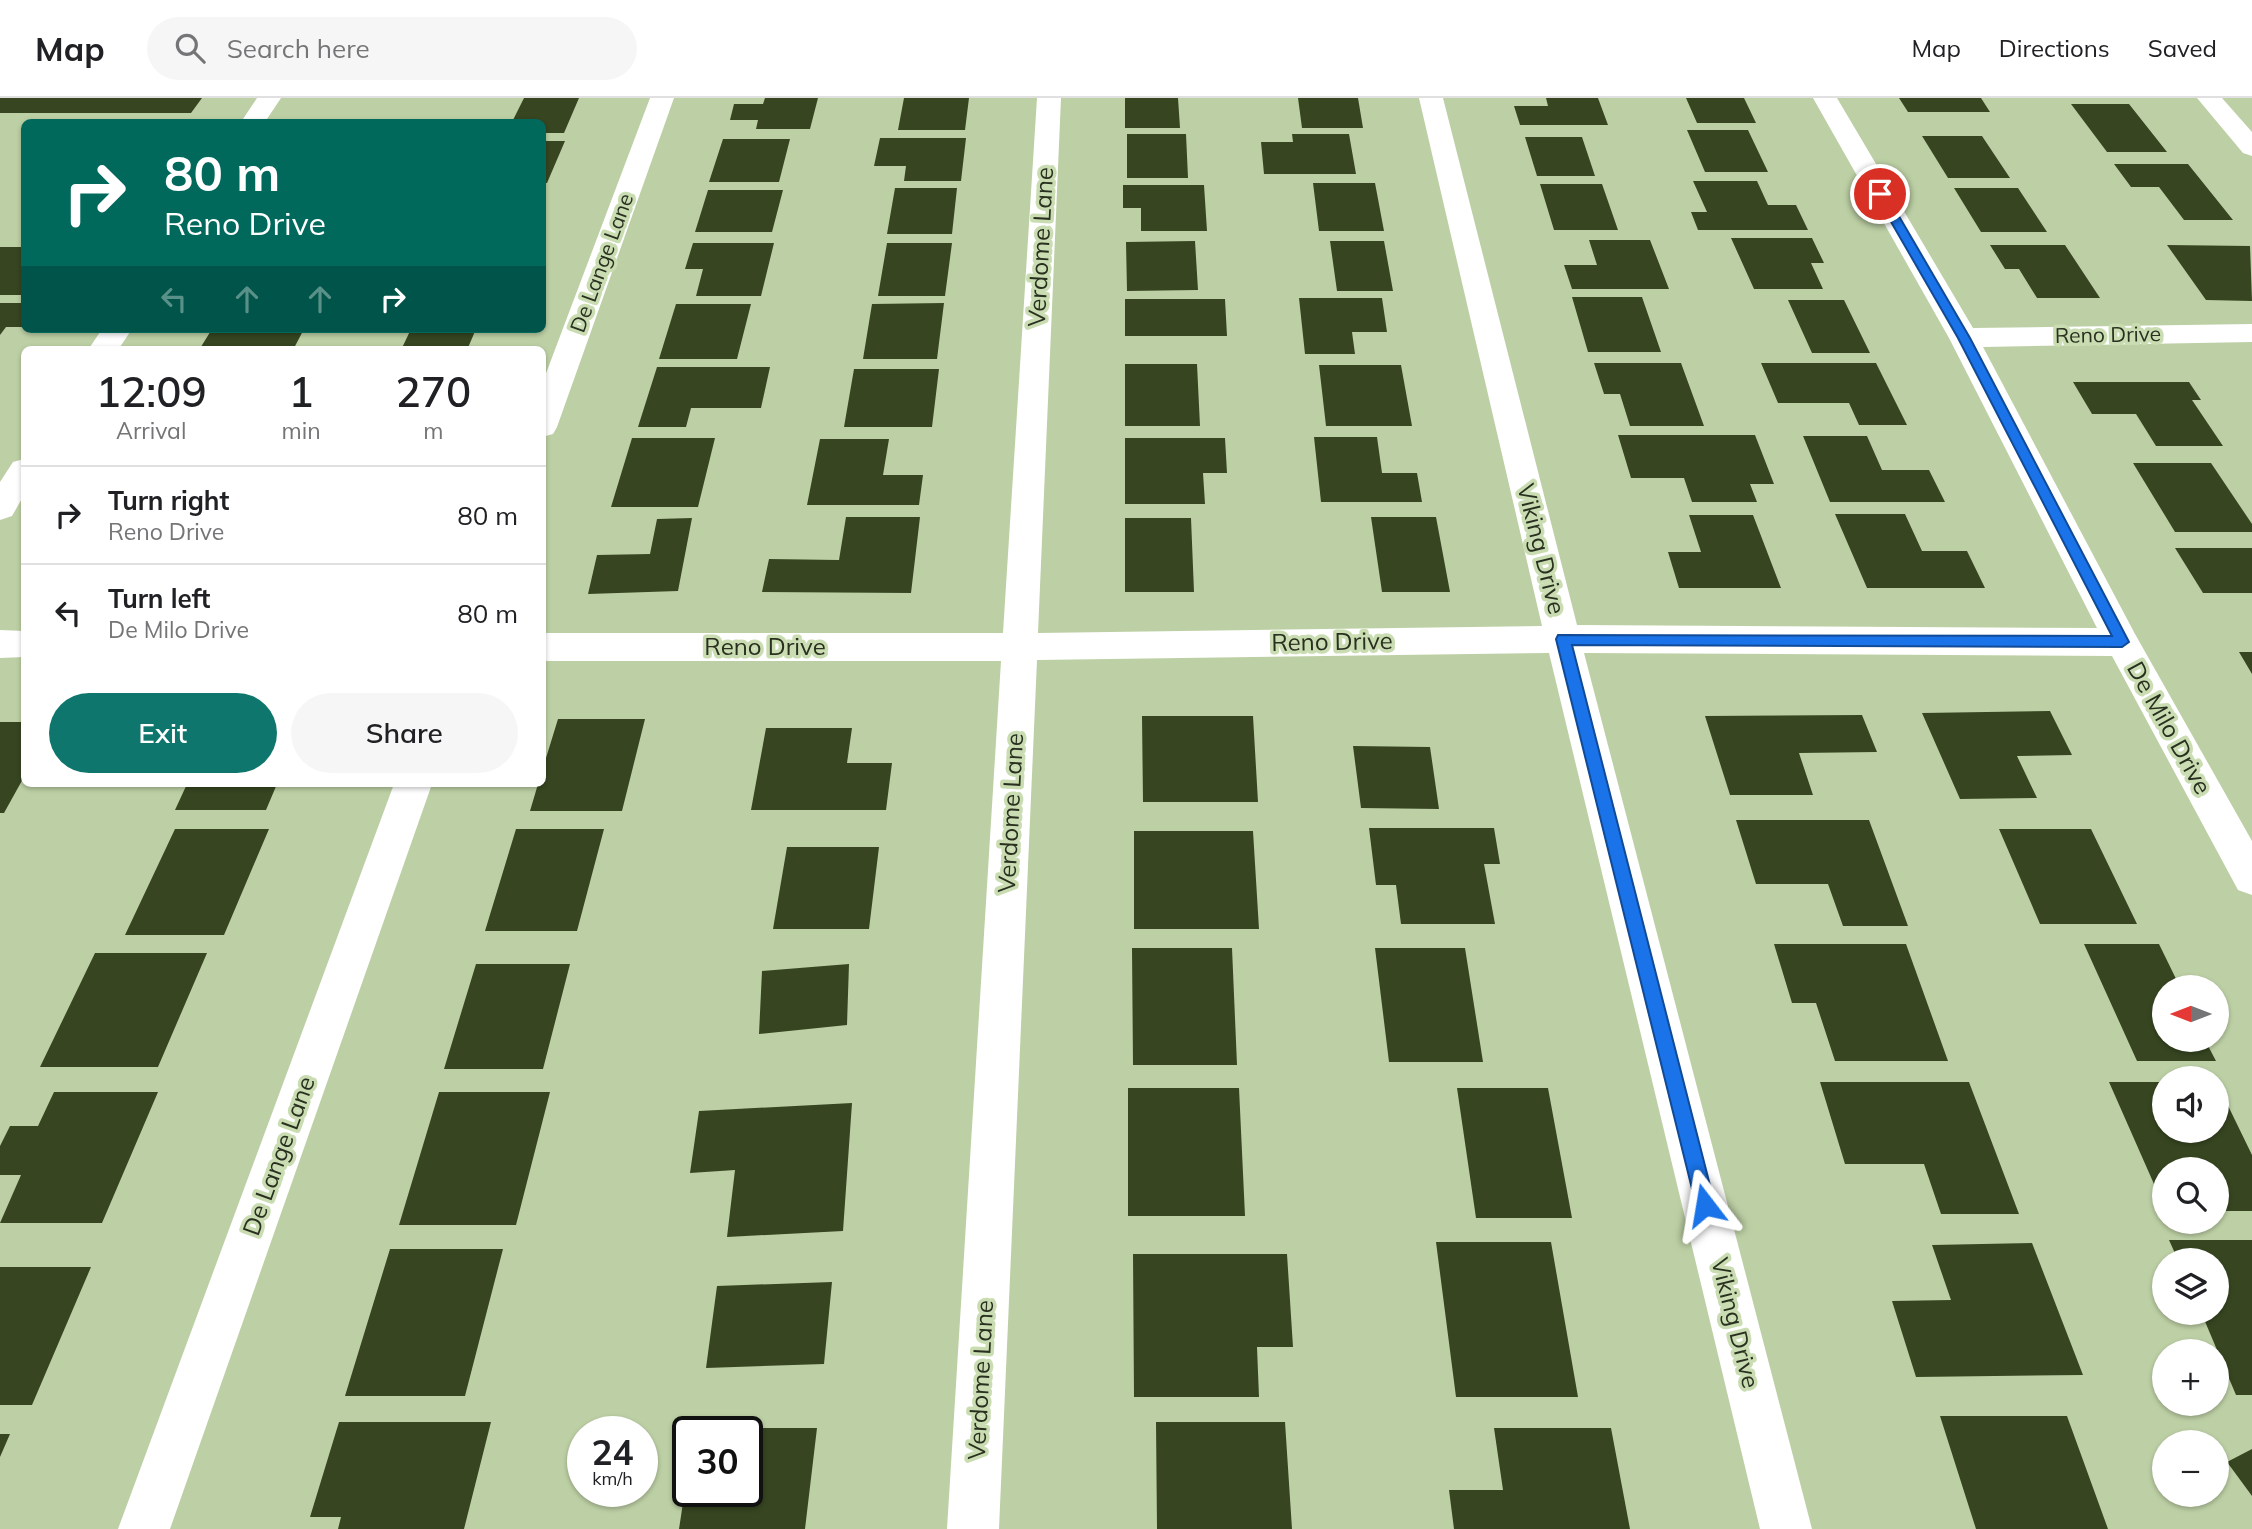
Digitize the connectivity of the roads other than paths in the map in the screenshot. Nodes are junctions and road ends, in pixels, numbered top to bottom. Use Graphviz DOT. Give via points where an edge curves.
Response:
graph roads {
  1 [pos="269,98"];
  2 [pos="662,98"];
  3 [pos="1049,98"];
  4 [pos="1431,98"];
  5 [pos="1825,98"];
  6 [pos="2209,98"];
  7 [pos="255,119"];
  8 [pos="2252,148"];
  9 [pos="2252,332"];
  10 [pos="1964,338"];
  11 [pos="546,416"];
  12 [pos="21,475"];
  13 [pos="0,508"];
  14 [pos="1563,639"];
  15 [pos="2122,642"];
  16 [pos="0,644"];
  17 [pos="21,644"];
  18 [pos="546,647"];
  19 [pos="1020,647"];
  20 [pos="413,787"];
  21 [pos="2252,878"];
  22 [pos="144,1529"];
  23 [pos="973,1529"];
  24 [pos="1786,1529"];
  1 -- 7 [label="street"];
  2 -- 11 [label="street, De Lange Lane"];
  3 -- 19 [label="street, Verdome Lane"];
  4 -- 14 [label="street, Viking Drive"];
  5 -- 10 [label="street, De Milo Drive"];
  6 -- 8 [label="street"];
  9 -- 10 [label="street, Reno Drive"];
  10 -- 15 [label="street, De Milo Drive"];
  12 -- 13 [label="street"];
  14 -- 15 [label="street, Reno Drive"];
  14 -- 19 [label="street, Reno Drive"];
  14 -- 24 [label="street, Viking Drive"];
  15 -- 21 [label="street, De Milo Drive"];
  16 -- 17 [label="street"];
  18 -- 19 [label="street, Reno Drive"];
  19 -- 23 [label="street, Verdome Lane"];
  20 -- 22 [label="street, De Lange Lane"];
}
